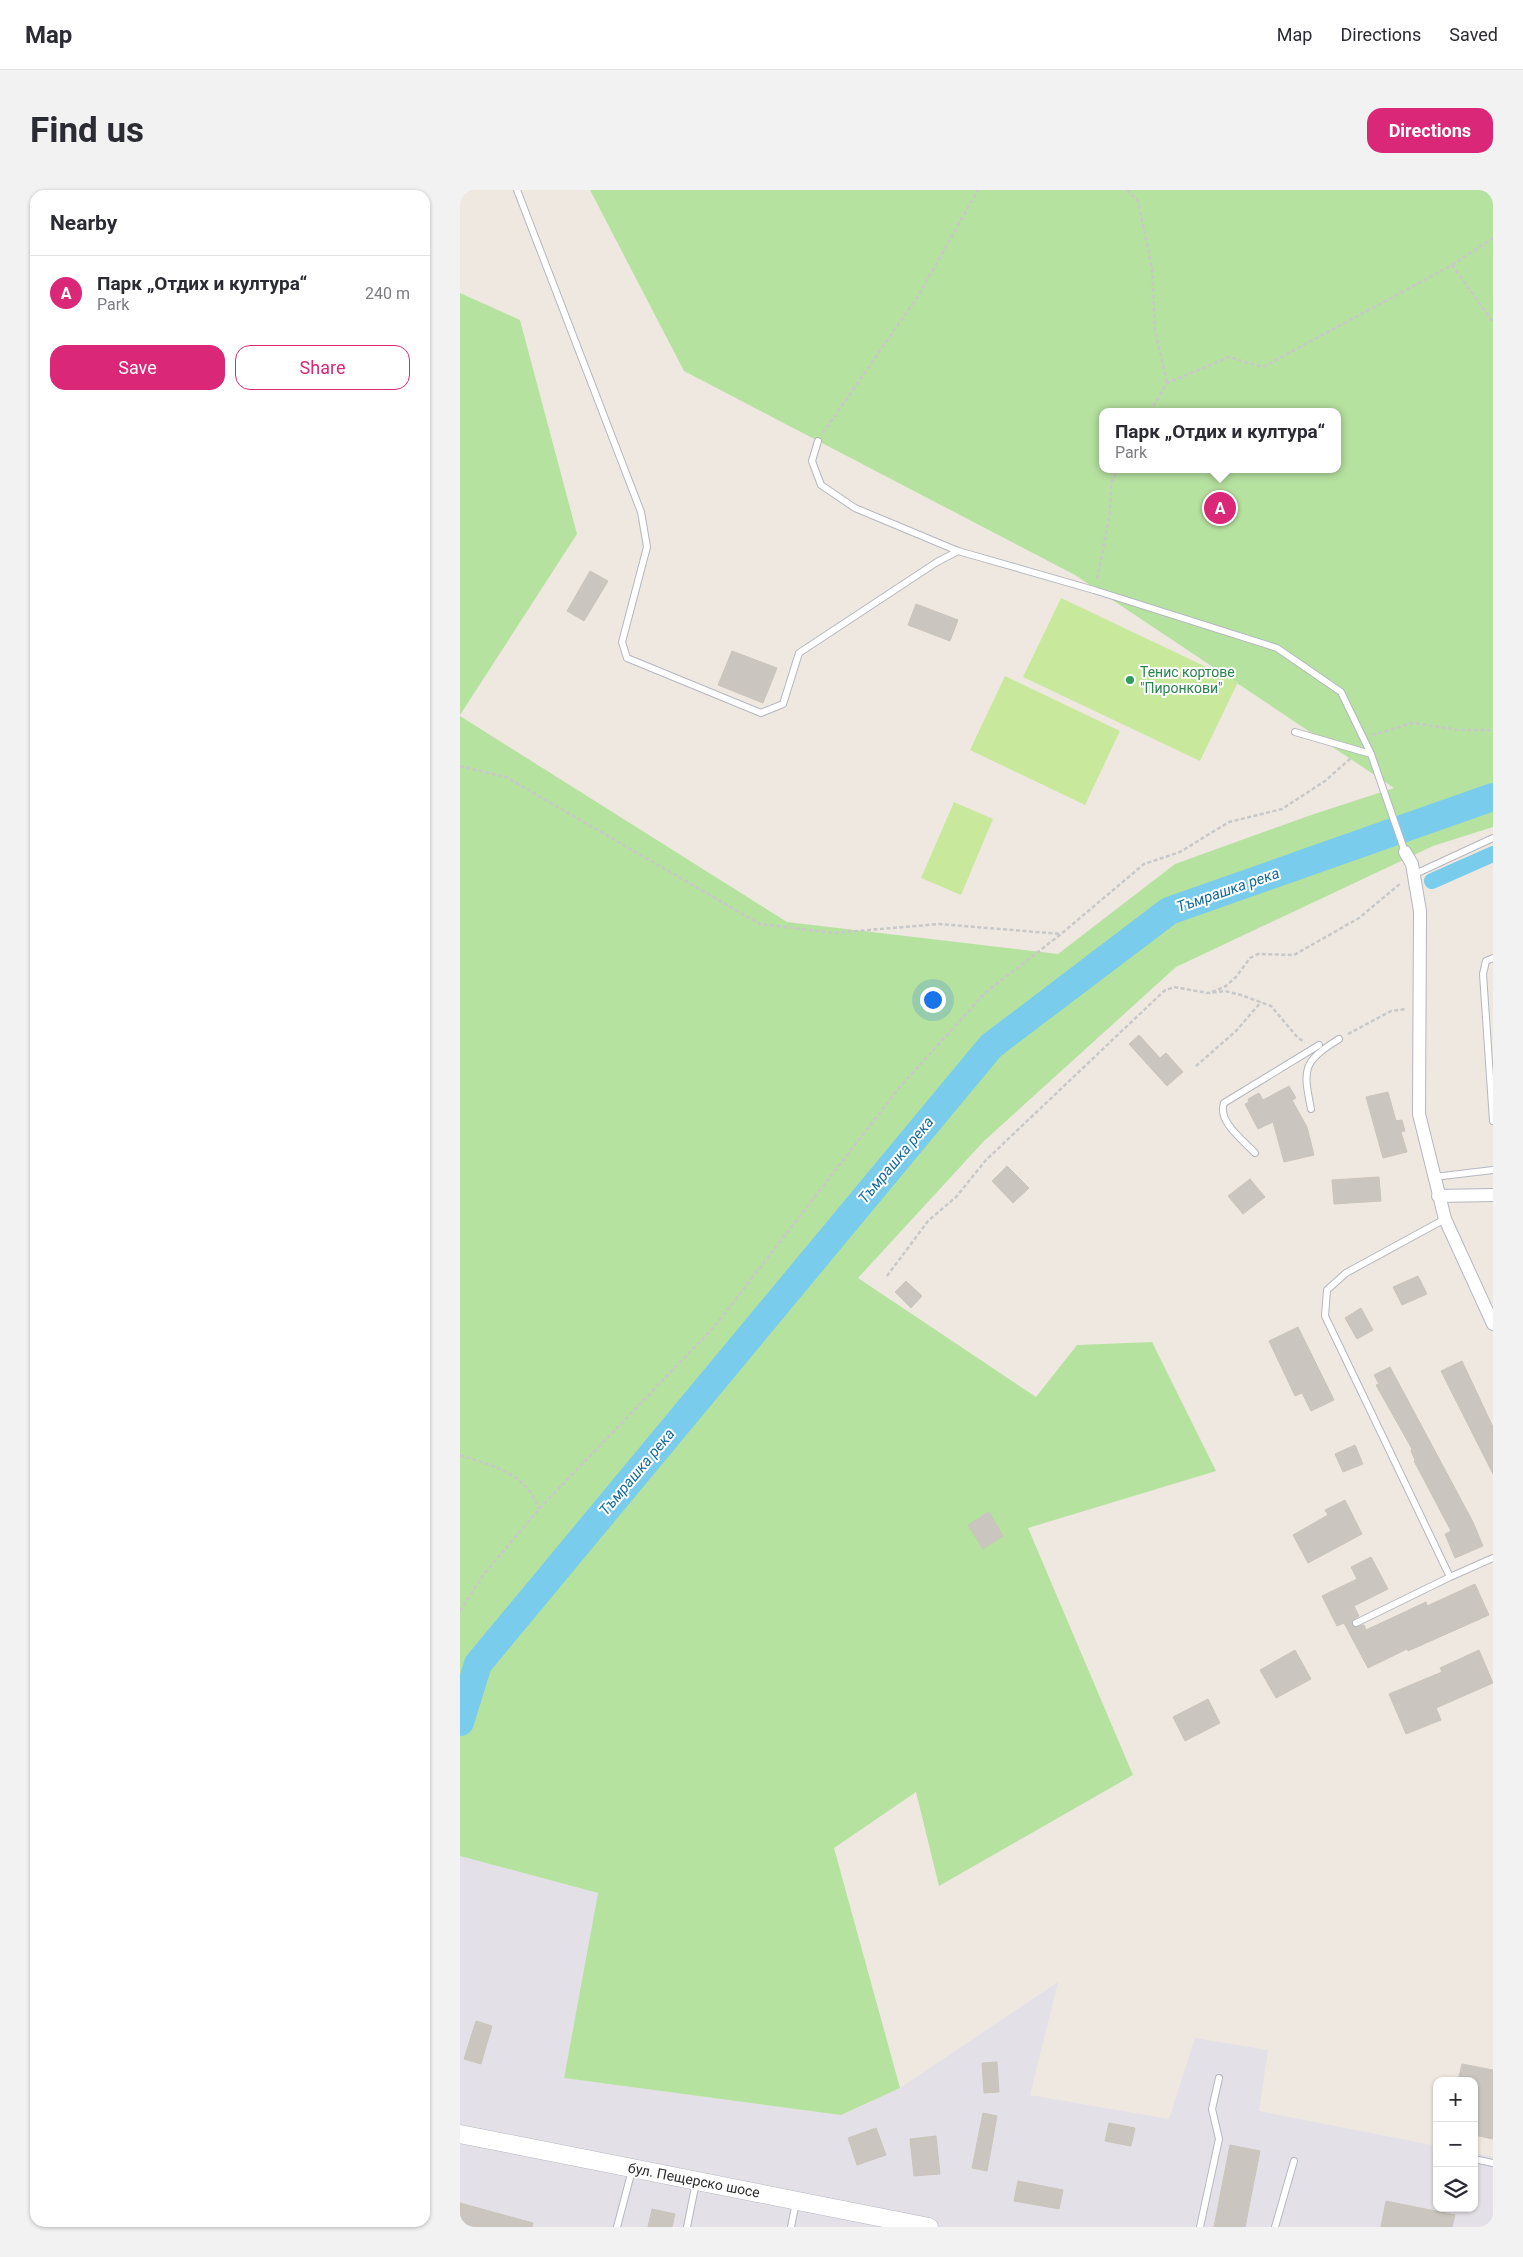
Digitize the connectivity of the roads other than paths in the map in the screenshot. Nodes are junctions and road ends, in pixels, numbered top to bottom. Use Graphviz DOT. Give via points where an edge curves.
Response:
graph roads {
  1 [pos="517,190"];
  2 [pos="818,441"];
  3 [pos="958,551"];
  4 [pos="1295,732"];
  5 [pos="1372,754"];
  6 [pos="1493,838"];
  7 [pos="1405,852"];
  8 [pos="1412,875"];
  9 [pos="1493,958"];
  10 [pos="1338,1039"];
  11 [pos="1319,1044"];
  12 [pos="1311,1109"];
  13 [pos="1493,1121"];
  14 [pos="1254,1153"];
  15 [pos="1493,1170"];
  16 [pos="1434,1177"];
  17 [pos="1493,1195"];
  18 [pos="1438,1196"];
  19 [pos="1445,1219"];
  20 [pos="1493,1324"];
  21 [pos="1493,1558"];
  22 [pos="1450,1577"];
  23 [pos="1356,1623"];
  24 [pos="1220,2078"];
  25 [pos="460,2134"];
  26 [pos="1478,2160"];
  27 [pos="1294,2161"];
  28 [pos="1493,2163"];
  29 [pos="633,2168"];
  30 [pos="696,2181"];
  31 [pos="796,2201"];
  32 [pos="891,2223"];
  33 [pos="617,2227"];
  34 [pos="686,2227"];
  35 [pos="792,2227"];
  36 [pos="929,2227"];
  37 [pos="1200,2227"];
  38 [pos="1275,2227"];
  1 -- 3 [label="lane" via="641,512 647,547 622,642 627,658 760,714 783,704 799,653"];
  2 -- 3 [label="lane" via="812,461 821,485 855,508"];
  3 -- 5 [label="lane" via="1277,648 1342,692"];
  4 -- 5 [label="lane"];
  5 -- 7 [label="lane"];
  6 -- 8 [label="lane"];
  7 -- 8 [label="street" via="1412,864"];
  8 -- 16 [label="street" via="1420,912 1419,1114"];
  9 -- 13 [label="lane" via="1486,961 1483,974"];
  10 -- 12 [label="lane" via="1322,1049 1307,1066 1305,1077"];
  11 -- 14 [label="lane" via="1224,1102 1223,1118"];
  15 -- 16 [label="lane"];
  16 -- 18 [label="street"];
  17 -- 18 [label="street"];
  18 -- 19 [label="street"];
  19 -- 20 [label="street"];
  19 -- 22 [label="lane" via="1346,1273 1327,1290 1326,1316"];
  21 -- 22 [label="lane"];
  22 -- 23 [label="lane"];
  24 -- 37 [label="lane" via="1212,2109 1219,2139"];
  25 -- 29 [label="main road, бул. Пещерско шосе"];
  26 -- 28 [label="lane"];
  27 -- 38 [label="lane"];
  29 -- 30 [label="main road, бул. Пещерско шосе"];
  29 -- 33 [label="lane"];
  30 -- 31 [label="main road, бул. Пещерско шосе"];
  30 -- 34 [label="lane"];
  31 -- 32 [label="main road, бул. Пещерско шосе"];
  31 -- 35 [label="lane"];
  32 -- 36 [label="main road, бул. Пещерско шосе"];
}
